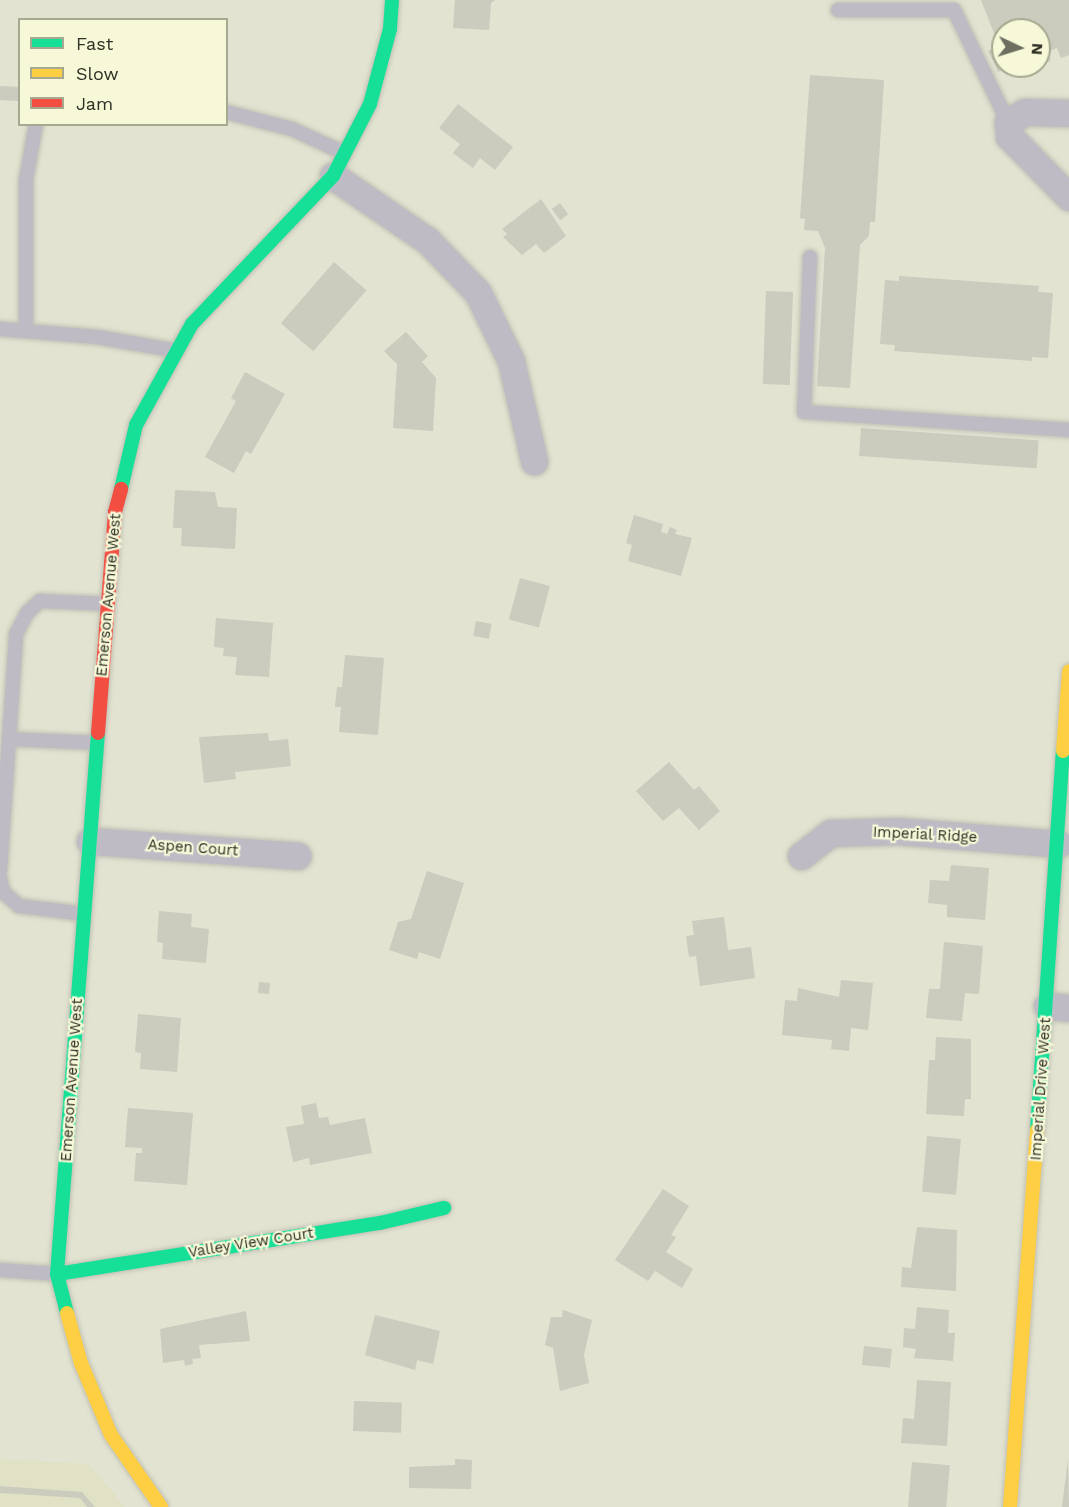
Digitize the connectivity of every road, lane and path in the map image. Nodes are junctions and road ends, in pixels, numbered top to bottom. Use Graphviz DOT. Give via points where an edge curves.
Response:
graph roads {
  1 [pos="392,0"];
  2 [pos="838,10"];
  3 [pos="228,113"];
  4 [pos="1069,113"];
  5 [pos="1008,122"];
  6 [pos="36,126"];
  7 [pos="338,165"];
  8 [pos="1069,197"];
  9 [pos="810,257"];
  10 [pos="0,329"];
  11 [pos="26,331"];
  12 [pos="177,351"];
  13 [pos="1069,430"];
  14 [pos="534,461"];
  15 [pos="108,603"];
  16 [pos="1069,671"];
  17 [pos="9,739"];
  18 [pos="97,743"];
  19 [pos="90,841"];
  20 [pos="1058,844"];
  21 [pos="297,856"];
  22 [pos="801,856"];
  23 [pos="0,871"];
  24 [pos="0,878"];
  25 [pos="84,914"];
  26 [pos="1058,1007"];
  27 [pos="444,1208"];
  28 [pos="0,1270"];
  29 [pos="57,1274"];
  30 [pos="161,1507"];
  31 [pos="1010,1507"];
  1 -- 7 [label="street, Emerson Avenue West" via="390,29 370,104"];
  2 -- 5 [label="lane" via="954,10"];
  3 -- 7 [label="lane" via="292,129"];
  4 -- 5 [label="street" via="1026,112"];
  5 -- 8 [label="street" via="1009,136"];
  6 -- 11 [label="lane" via="26,180"];
  7 -- 12 [label="street, Emerson Avenue West" via="192,324"];
  7 -- 14 [label="street" via="428,241 478,293 511,361"];
  9 -- 13 [label="lane" via="804,412"];
  10 -- 11 [label="lane"];
  11 -- 12 [label="lane" via="97,337"];
  12 -- 15 [label="street, Emerson Avenue West" via="136,425 115,512"];
  15 -- 17 [label="lane" via="40,601 27,613 16,634"];
  15 -- 18 [label="street, Emerson Avenue West"];
  16 -- 20 [label="street, Imperial Drive West"];
  17 -- 18 [label="lane"];
  17 -- 23 [label="lane"];
  18 -- 19 [label="street, Emerson Avenue West"];
  19 -- 21 [label="street, Aspen Court"];
  19 -- 25 [label="street, Emerson Avenue West"];
  20 -- 22 [label="street, Imperial Ridge" via="898,831 830,832"];
  20 -- 26 [label="street, Imperial Drive West"];
  24 -- 25 [label="lane" via="3,892 19,906"];
  25 -- 29 [label="street, Emerson Avenue West"];
  26 -- 31 [label="street, Imperial Drive West"];
  27 -- 29 [label="street, Valley View Court" via="380,1223"];
  28 -- 29 [label="lane"];
  29 -- 30 [label="street, Emerson Avenue West" via="81,1363 111,1436"];
}
